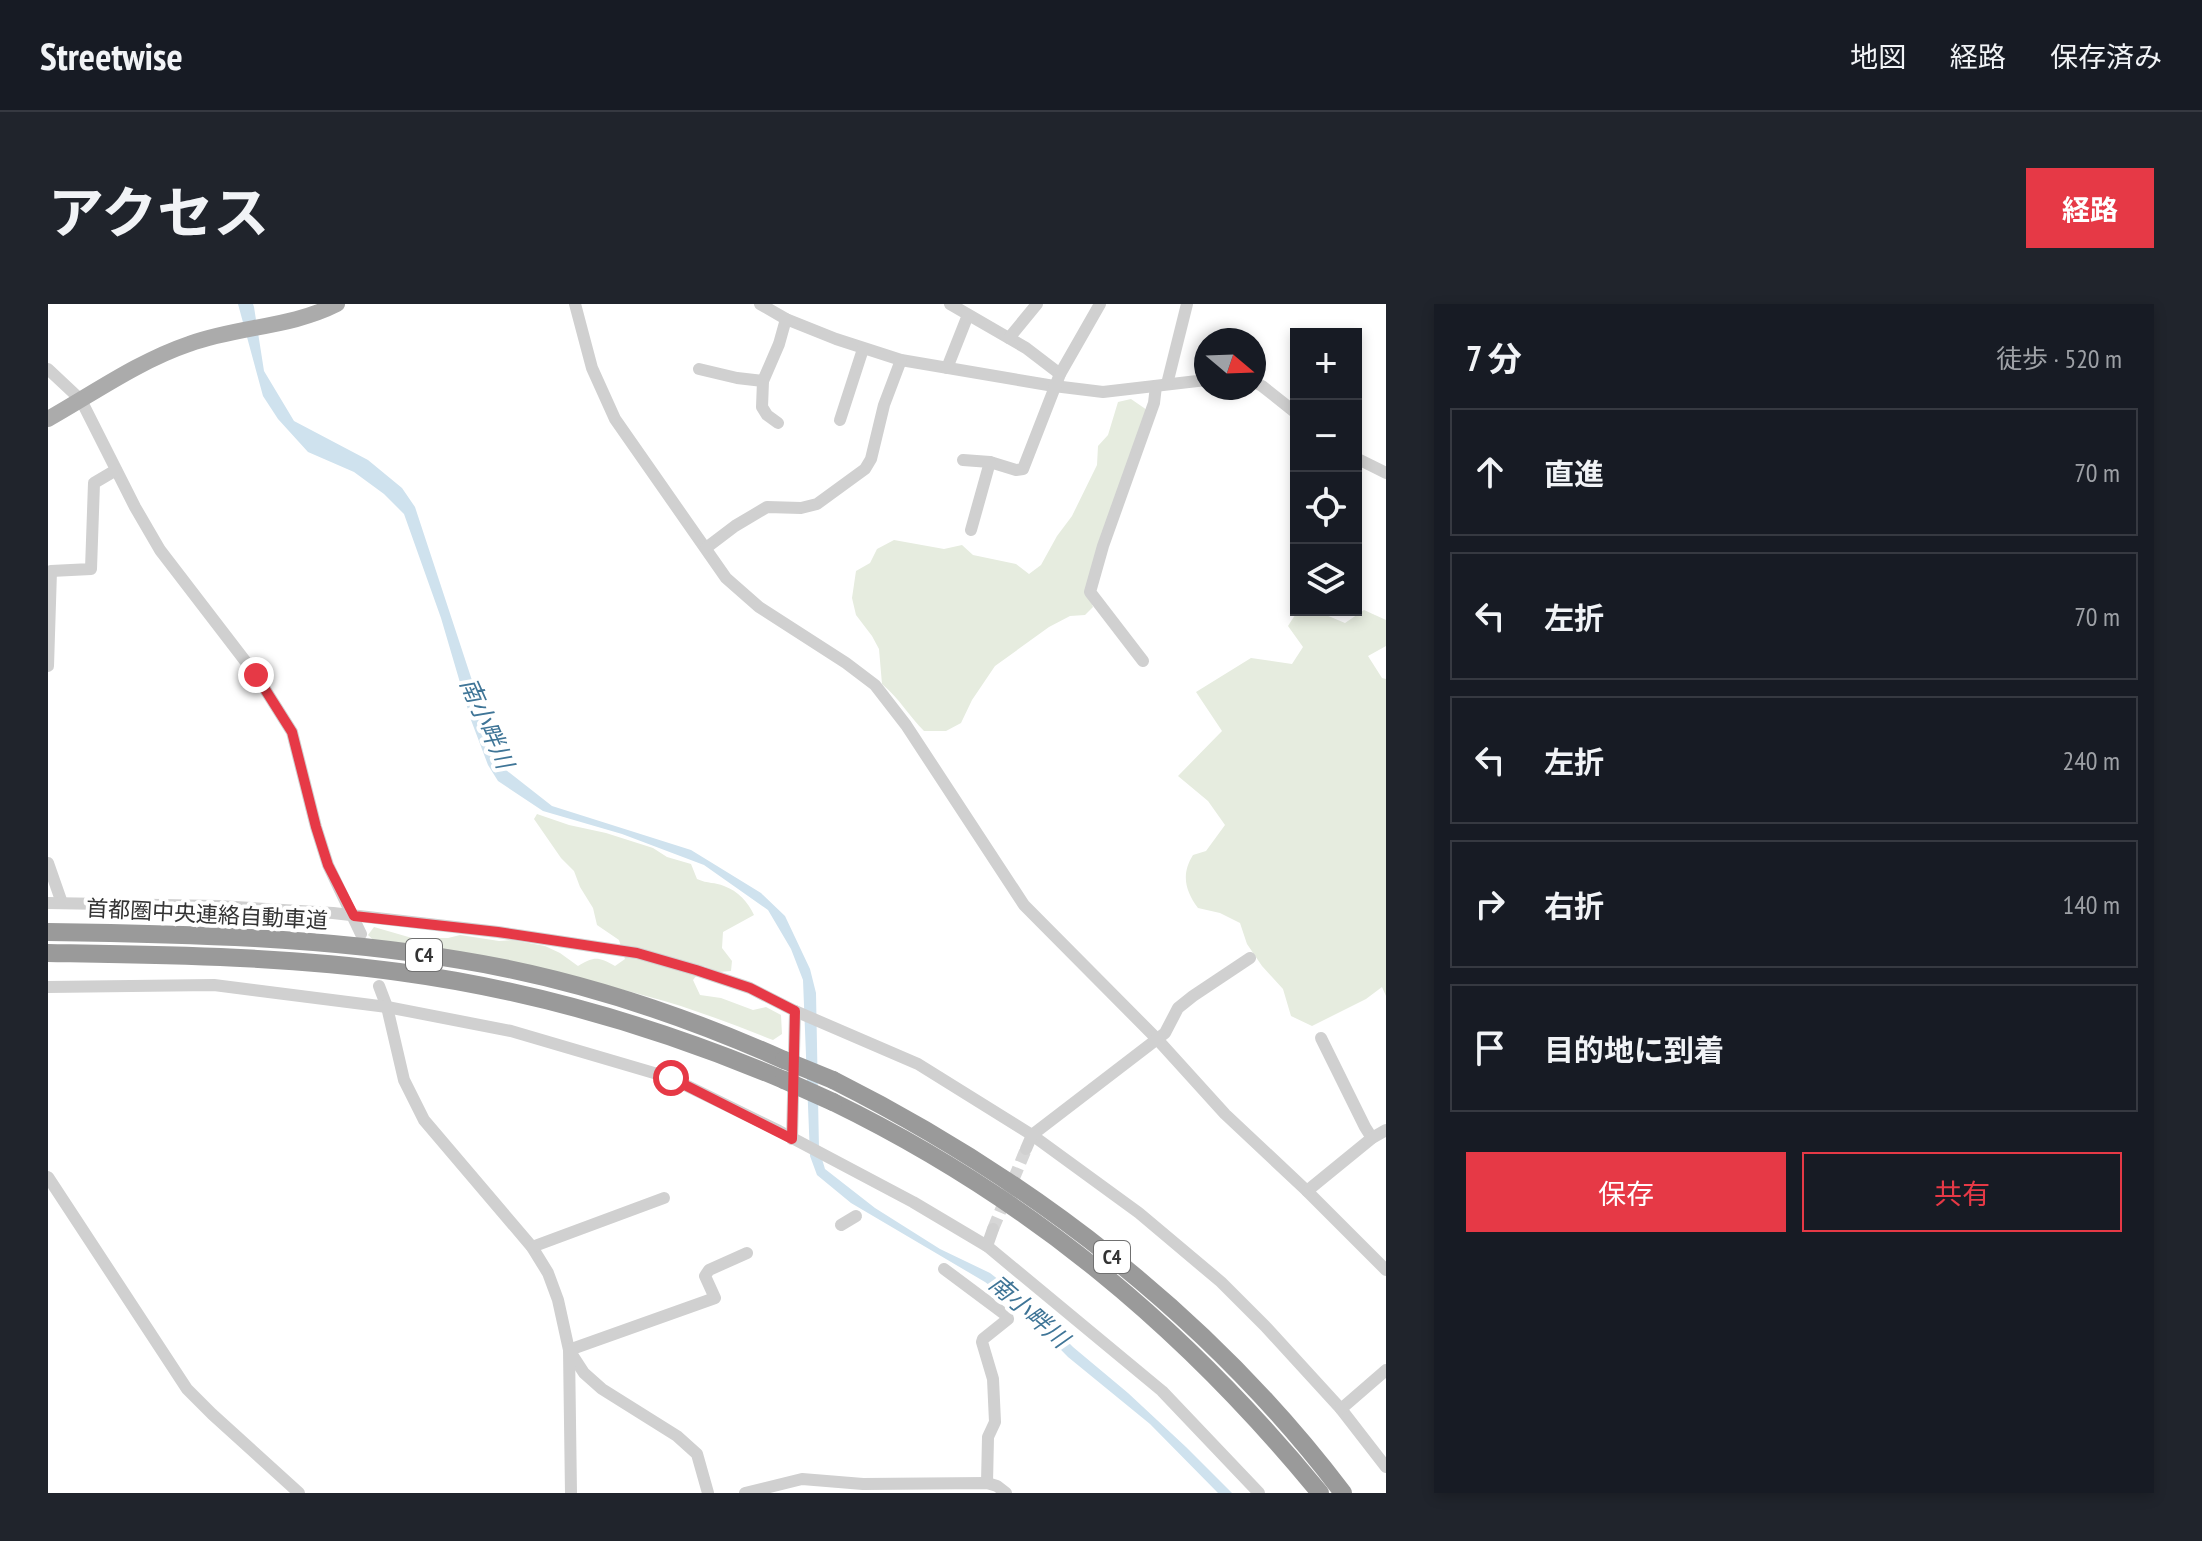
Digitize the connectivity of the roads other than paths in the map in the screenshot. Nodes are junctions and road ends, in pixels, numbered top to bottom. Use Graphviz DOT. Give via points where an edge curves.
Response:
graph roads {
  1 [pos="337,304"];
  2 [pos="575,304"];
  3 [pos="760,304"];
  4 [pos="950,304"];
  5 [pos="1037,304"];
  6 [pos="1100,304"];
  7 [pos="1187,304"];
  8 [pos="968,315"];
  9 [pos="786,319"];
  10 [pos="1009,338"];
  11 [pos="863,349"];
  12 [pos="901,360"];
  13 [pos="947,368"];
  14 [pos="48,369"];
  15 [pos="699,369"];
  16 [pos="1057,380"];
  17 [pos="763,381"];
  18 [pos="1194,381"];
  19 [pos="1161,385"];
  20 [pos="1266,389"];
  21 [pos="81,400"];
  22 [pos="1290,408"];
  23 [pos="48,419"];
  24 [pos="840,420"];
  25 [pos="778,423"];
  26 [pos="963,460"];
  27 [pos="1362,461"];
  28 [pos="990,462"];
  29 [pos="116,470"];
  30 [pos="1386,473"];
  31 [pos="971,530"];
  32 [pos="706,548"];
  33 [pos="1143,661"];
  34 [pos="48,666"];
  35 [pos="48,863"];
  36 [pos="55,903"];
  37 [pos="354,916"];
  38 [pos="48,932"];
  39 [pos="361,934"];
  40 [pos="48,953"];
  41 [pos="1250,958"];
  42 [pos="379,986"];
  43 [pos="48,987"];
  44 [pos="387,1007"];
  45 [pos="795,1011"];
  46 [pos="1321,1038"];
  47 [pos="1157,1039"];
  48 [pos="1386,1130"];
  49 [pos="1032,1135"];
  50 [pos="1372,1138"];
  51 [pos="792,1139"];
  52 [pos="1026,1149"];
  53 [pos="48,1177"];
  54 [pos="1307,1191"];
  55 [pos="664,1198"];
  56 [pos="856,1216"];
  57 [pos="841,1225"];
  58 [pos="993,1229"];
  59 [pos="987,1246"];
  60 [pos="532,1247"];
  61 [pos="747,1253"];
  62 [pos="944,1269"];
  63 [pos="1386,1270"];
  64 [pos="569,1350"];
  65 [pos="1386,1370"];
  66 [pos="1341,1409"];
  67 [pos="1386,1467"];
  68 [pos="987,1483"];
  69 [pos="938,1488"];
  70 [pos="299,1493"];
  71 [pos="571,1493"];
  72 [pos="708,1493"];
  73 [pos="745,1493"];
  74 [pos="1006,1493"];
  75 [pos="1259,1493"];
  76 [pos="1320,1493"];
  77 [pos="1343,1493"];
  1 -- 21 [label="main road" via="297,320 191,343"];
  2 -- 32 [label="street" via="592,368 615,419"];
  3 -- 9 [label="street"];
  4 -- 8 [label="street"];
  5 -- 10 [label="street"];
  6 -- 16 [label="street"];
  7 -- 19 [label="street"];
  8 -- 10 [label="street"];
  8 -- 13 [label="street"];
  9 -- 11 [label="street"];
  9 -- 17 [label="street"];
  10 -- 16 [label="street" via="1043,360"];
  11 -- 12 [label="street"];
  11 -- 24 [label="street"];
  12 -- 13 [label="street"];
  12 -- 32 [label="street" via="865,469 817,504 767,507"];
  13 -- 16 [label="street"];
  14 -- 21 [label="street"];
  15 -- 17 [label="street"];
  16 -- 19 [label="street" via="1103,392"];
  16 -- 28 [label="street" via="1023,469"];
  17 -- 25 [label="street" via="762,407"];
  18 -- 19 [label="street"];
  19 -- 33 [label="street" via="1090,592"];
  20 -- 22 [label="street"];
  21 -- 23 [label="main road"];
  21 -- 29 [label="street"];
  26 -- 28 [label="street"];
  27 -- 30 [label="street"];
  28 -- 31 [label="street"];
  29 -- 34 [label="street" via="94,483 91,569 51,571"];
  29 -- 37 [label="street" via="160,550 256,675 292,732 328,865"];
  32 -- 47 [label="street" via="726,578 759,607 875,685 1024,905"];
  35 -- 36 [label="street"];
  36 -- 37 [label="street" via="219,906"];
  37 -- 39 [label="street"];
  37 -- 45 [label="street" via="637,953 750,988"];
  38 -- 77 [label="highway, 首都圏中央連絡自動車道 / C4, bridge" via="287,940 461,960 606,994 730,1036 833,1080 1006,1179 1105,1251 1203,1335"];
  40 -- 76 [label="highway, 首都圏中央連絡自動車道 / C4, bridge" via="285,960 445,979 666,1034 784,1080 933,1154 1094,1266 1213,1373"];
  41 -- 47 [label="street" via="1178,1008"];
  42 -- 44 [label="street"];
  43 -- 44 [label="street" via="214,985"];
  44 -- 51 [label="street" via="511,1031 671,1078"];
  44 -- 60 [label="street" via="404,1080 424,1120"];
  45 -- 49 [label="street" via="918,1064"];
  45 -- 51 [label="street"];
  46 -- 50 [label="street"];
  47 -- 49 [label="street"];
  47 -- 54 [label="street" via="1225,1114"];
  48 -- 50 [label="street"];
  49 -- 52 [label="street"];
  49 -- 66 [label="street" via="1139,1213 1221,1282"];
  50 -- 54 [label="street"];
  51 -- 59 [label="street"];
  53 -- 70 [label="street" via="187,1389"];
  54 -- 63 [label="street"];
  55 -- 60 [label="street"];
  56 -- 57 [label="street"];
  58 -- 59 [label="street"];
  59 -- 75 [label="street" via="1162,1391"];
  60 -- 64 [label="street" via="558,1300"];
  61 -- 64 [label="street" via="709,1270 705,1276 715,1298"];
  62 -- 68 [label="street" via="1008,1319 982,1342 993,1379 995,1422 988,1437"];
  64 -- 71 [label="street"];
  64 -- 72 [label="street" via="602,1389 697,1454"];
  65 -- 66 [label="street"];
  66 -- 67 [label="street"];
  68 -- 69 [label="street"];
  68 -- 74 [label="street"];
  69 -- 73 [label="street" via="802,1479"];
}
